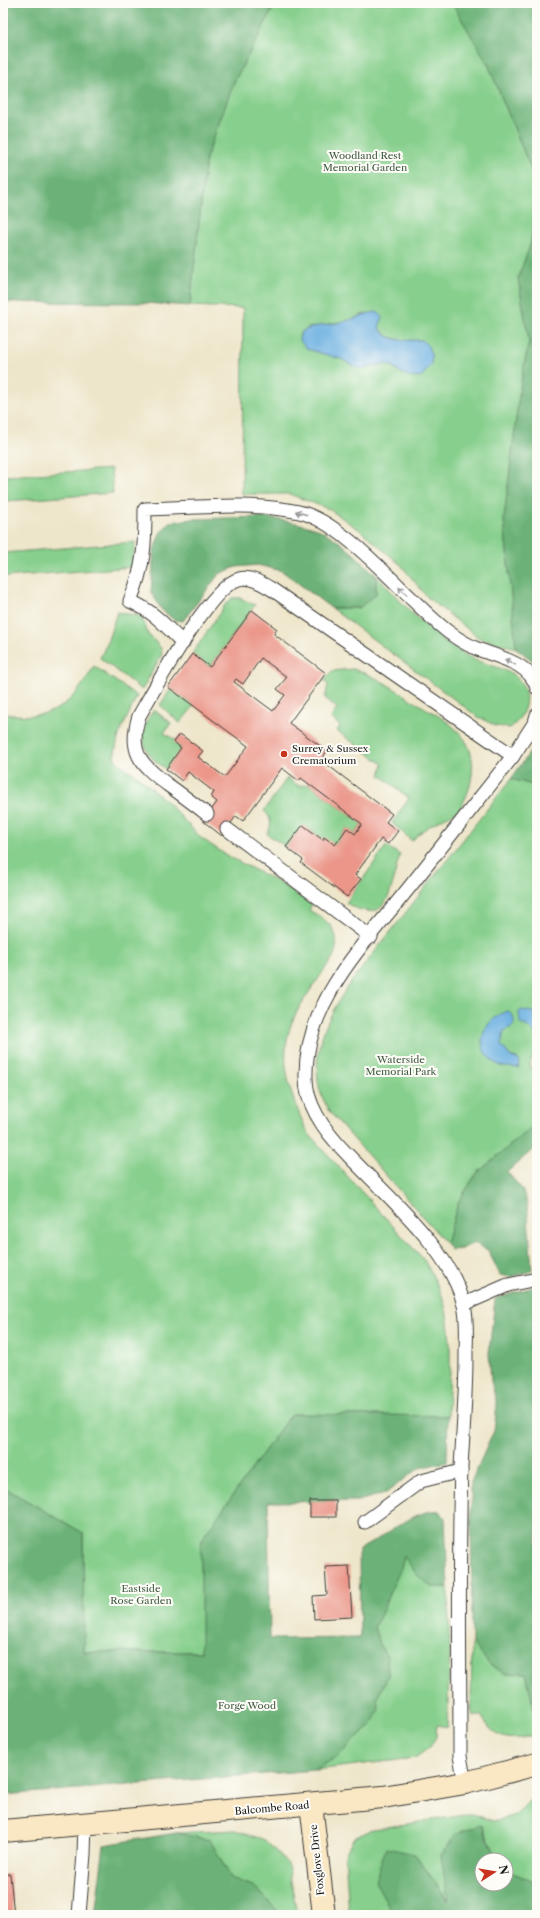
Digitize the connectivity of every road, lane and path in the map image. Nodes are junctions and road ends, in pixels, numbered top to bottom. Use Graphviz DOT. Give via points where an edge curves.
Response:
graph roads {
  1 [pos="183,643"];
  2 [pos="537,688"];
  3 [pos="537,715"];
  4 [pos="513,756"];
  5 [pos="208,814"];
  6 [pos="227,829"];
  7 [pos="371,937"];
  8 [pos="537,1278"];
  9 [pos="464,1304"];
  10 [pos="461,1471"];
  11 [pos="365,1522"];
  12 [pos="537,1764"];
  13 [pos="465,1783"];
  14 [pos="311,1804"];
  15 [pos="85,1824"];
  16 [pos="3,1831"];
  17 [pos="79,1915"];
  18 [pos="324,1915"];
  2 -- 1 [label="lane, one-way" via="535,681 523,668 472,647 447,631 327,523 300,512 251,506 145,509 145,550 130,601 156,616"];
  1 -- 4 [label="lane" via="208,606 230,583 239,579 250,579 262,583"];
  1 -- 5 [label="lane" via="138,716 134,746 148,770"];
  3 -- 4 [label="lane"];
  4 -- 7 [label="lane"];
  6 -- 7 [label="lane"];
  7 -- 9 [label="lane" via="346,966 316,1019 306,1059 310,1103 343,1150 437,1251 451,1272"];
  8 -- 9 [label="lane" via="508,1285"];
  9 -- 10 [label="lane" via="466,1362"];
  10 -- 11 [label="lane" via="421,1481"];
  10 -- 13 [label="lane" via="460,1756"];
  12 -- 13 [label="main road, Balcombe Road"];
  13 -- 14 [label="main road, Balcombe Road" via="383,1797"];
  14 -- 15 [label="main road, Balcombe Road"];
  14 -- 18 [label="main road, Foxglove Drive"];
  15 -- 16 [label="main road, Balcombe Road"];
  15 -- 17 [label="lane"];
}
